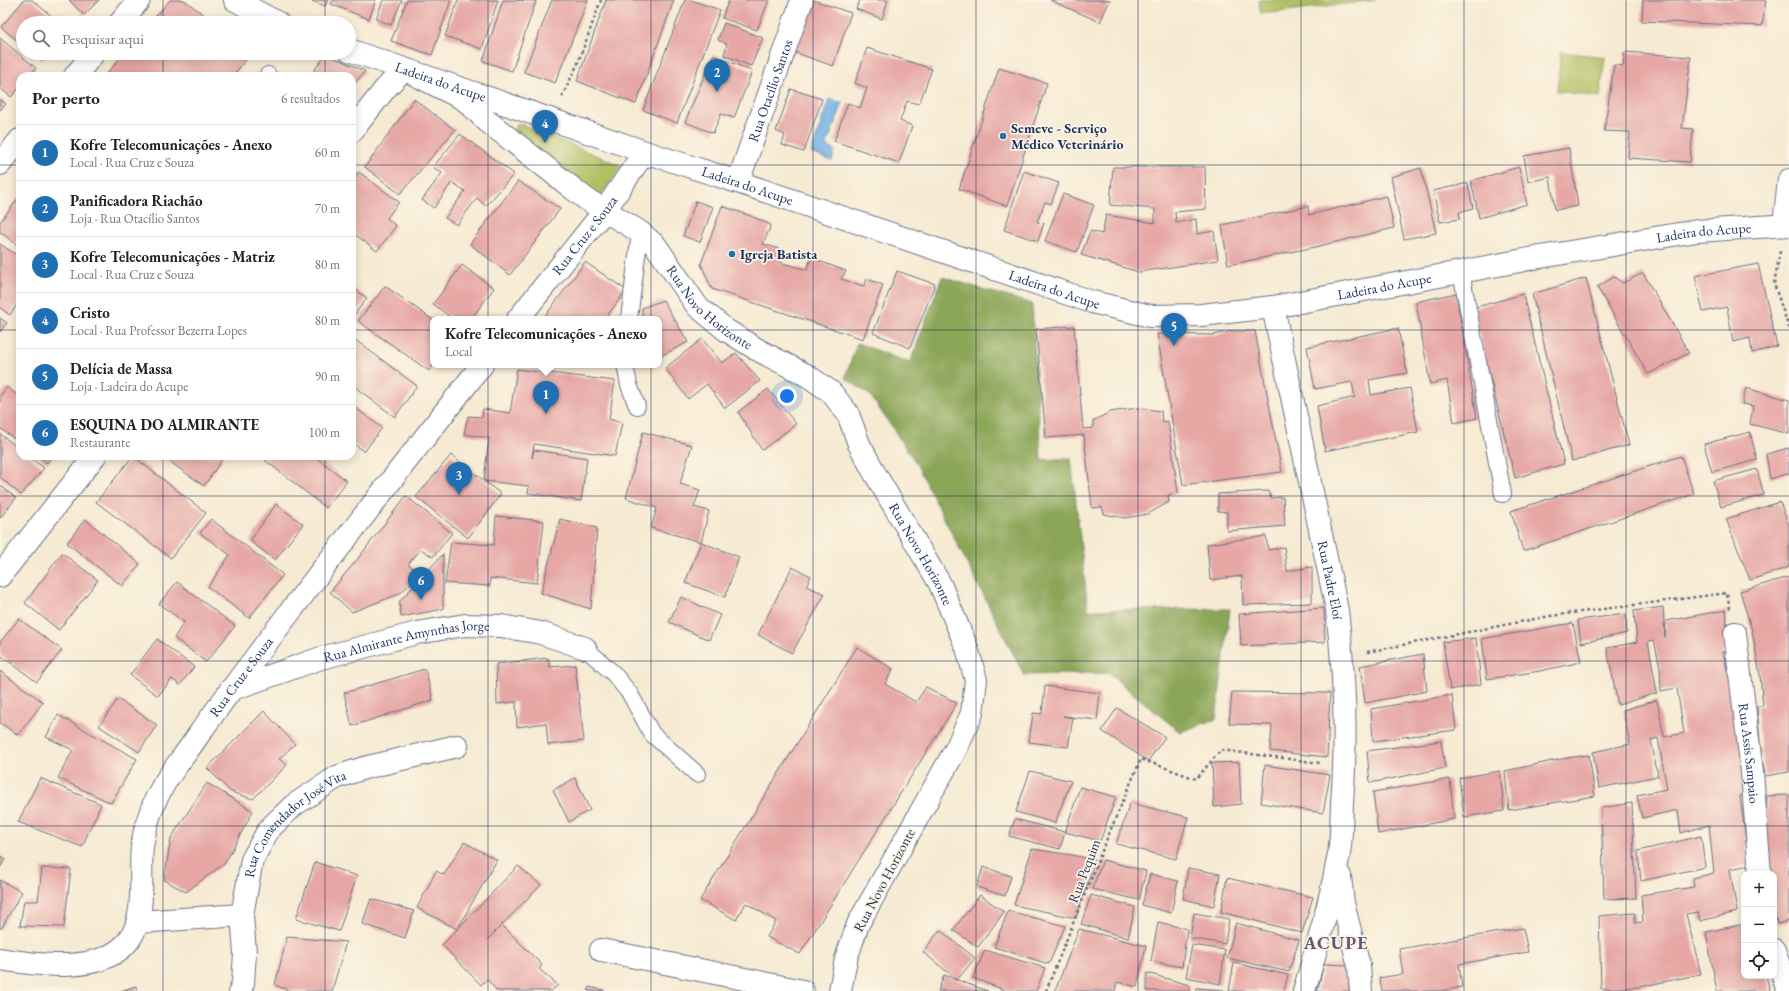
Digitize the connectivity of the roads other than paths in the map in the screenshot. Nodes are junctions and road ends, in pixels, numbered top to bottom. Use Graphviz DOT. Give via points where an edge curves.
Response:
graph roads {
  1 [pos="139,0"];
  2 [pos="235,0"];
  3 [pos="802,0"];
  4 [pos="126,16"];
  5 [pos="265,16"];
  6 [pos="356,52"];
  7 [pos="88,60"];
  8 [pos="404,69"];
  9 [pos="78,72"];
  10 [pos="356,126"];
  11 [pos="16,145"];
  12 [pos="651,154"];
  13 [pos="0,164"];
  14 [pos="1789,180"];
  15 [pos="738,182"];
  16 [pos="605,210"];
  17 [pos="1787,225"];
  18 [pos="640,232"];
  19 [pos="1461,272"];
  20 [pos="1273,307"];
  21 [pos="520,316"];
  22 [pos="629,316"];
  23 [pos="480,368"];
  24 [pos="626,368"];
  25 [pos="637,406"];
  26 [pos="92,460"];
  27 [pos="1503,494"];
  28 [pos="0,576"];
  29 [pos="1735,633"];
  30 [pos="586,648"];
  31 [pos="230,690"];
  32 [pos="457,746"];
  33 [pos="697,774"];
  34 [pos="1339,857"];
  35 [pos="1760,871"];
  36 [pos="242,915"];
  37 [pos="138,922"];
  38 [pos="601,950"];
  39 [pos="1777,959"];
  40 [pos="0,960"];
  41 [pos="240,991"];
  42 [pos="803,991"];
  43 [pos="840,991"];
  44 [pos="1304,991"];
  45 [pos="1360,991"];
  46 [pos="1788,991"];
  1 -- 4 [label="street"];
  2 -- 5 [label="street"];
  3 -- 15 [label="street, Rua Otacílio Santos"];
  6 -- 8 [label="street, Ladeira do Acupe"];
  7 -- 9 [label="street"];
  8 -- 10 [label="street"];
  8 -- 12 [label="street, Ladeira do Acupe"];
  8 -- 16 [label="street, Rua Novo Horizonte" via="465,100 487,121 586,199"];
  11 -- 13 [label="street"];
  12 -- 15 [label="street, Ladeira do Acupe"];
  12 -- 16 [label="street, Rua Cruz e Souza" via="639,160"];
  14 -- 17 [label="street"];
  15 -- 20 [label="street, Ladeira do Acupe" via="1092,302 1150,316 1201,315"];
  16 -- 18 [label="street, Rua Novo Horizonte"];
  16 -- 21 [label="street, Rua Cruz e Souza"];
  17 -- 19 [label="street, Ladeira do Acupe" via="1697,231"];
  18 -- 22 [label="lane"];
  18 -- 43 [label="street, Rua Novo Horizonte" via="656,246 697,306 726,330 808,376 831,392 848,414 859,444 874,472 940,584 967,648 976,680 972,713 957,747 858,924 846,959"];
  19 -- 20 [label="street, Ladeira do Acupe"];
  19 -- 27 [label="lane"];
  20 -- 34 [label="street, Rua Padre Eloí" via="1337,610 1343,657 1346,707"];
  23 -- 31 [label="street, Rua Cruz e Souza"];
  24 -- 25 [label="lane"];
  26 -- 28 [label="street"];
  29 -- 35 [label="street, Rua Assis Sampaio" via="1752,772"];
  30 -- 31 [label="street, Rua Almirante Amynthas Jorge" via="540,633 514,628 465,626 417,633 321,658"];
  30 -- 33 [label="lane" via="614,674 630,694 652,734"];
  31 -- 37 [label="street, Rua Cruz e Souza" via="163,785 148,819 142,848"];
  32 -- 36 [label="street, Rua Comendador José Vita" via="337,777 294,805 268,829 252,860"];
  34 -- 44 [label="street, Rua Padre Eloí"];
  34 -- 45 [label="street, Rua Padre Eloí" via="1343,903 1359,966"];
  36 -- 37 [label="street"];
  36 -- 41 [label="street, Rua Comendador José Vita" via="245,953 243,984"];
  37 -- 40 [label="street, Rua Cruz e Souza" via="130,940 113,955 93,961 37,965"];
  38 -- 42 [label="street"];
  39 -- 46 [label="street"];
}
